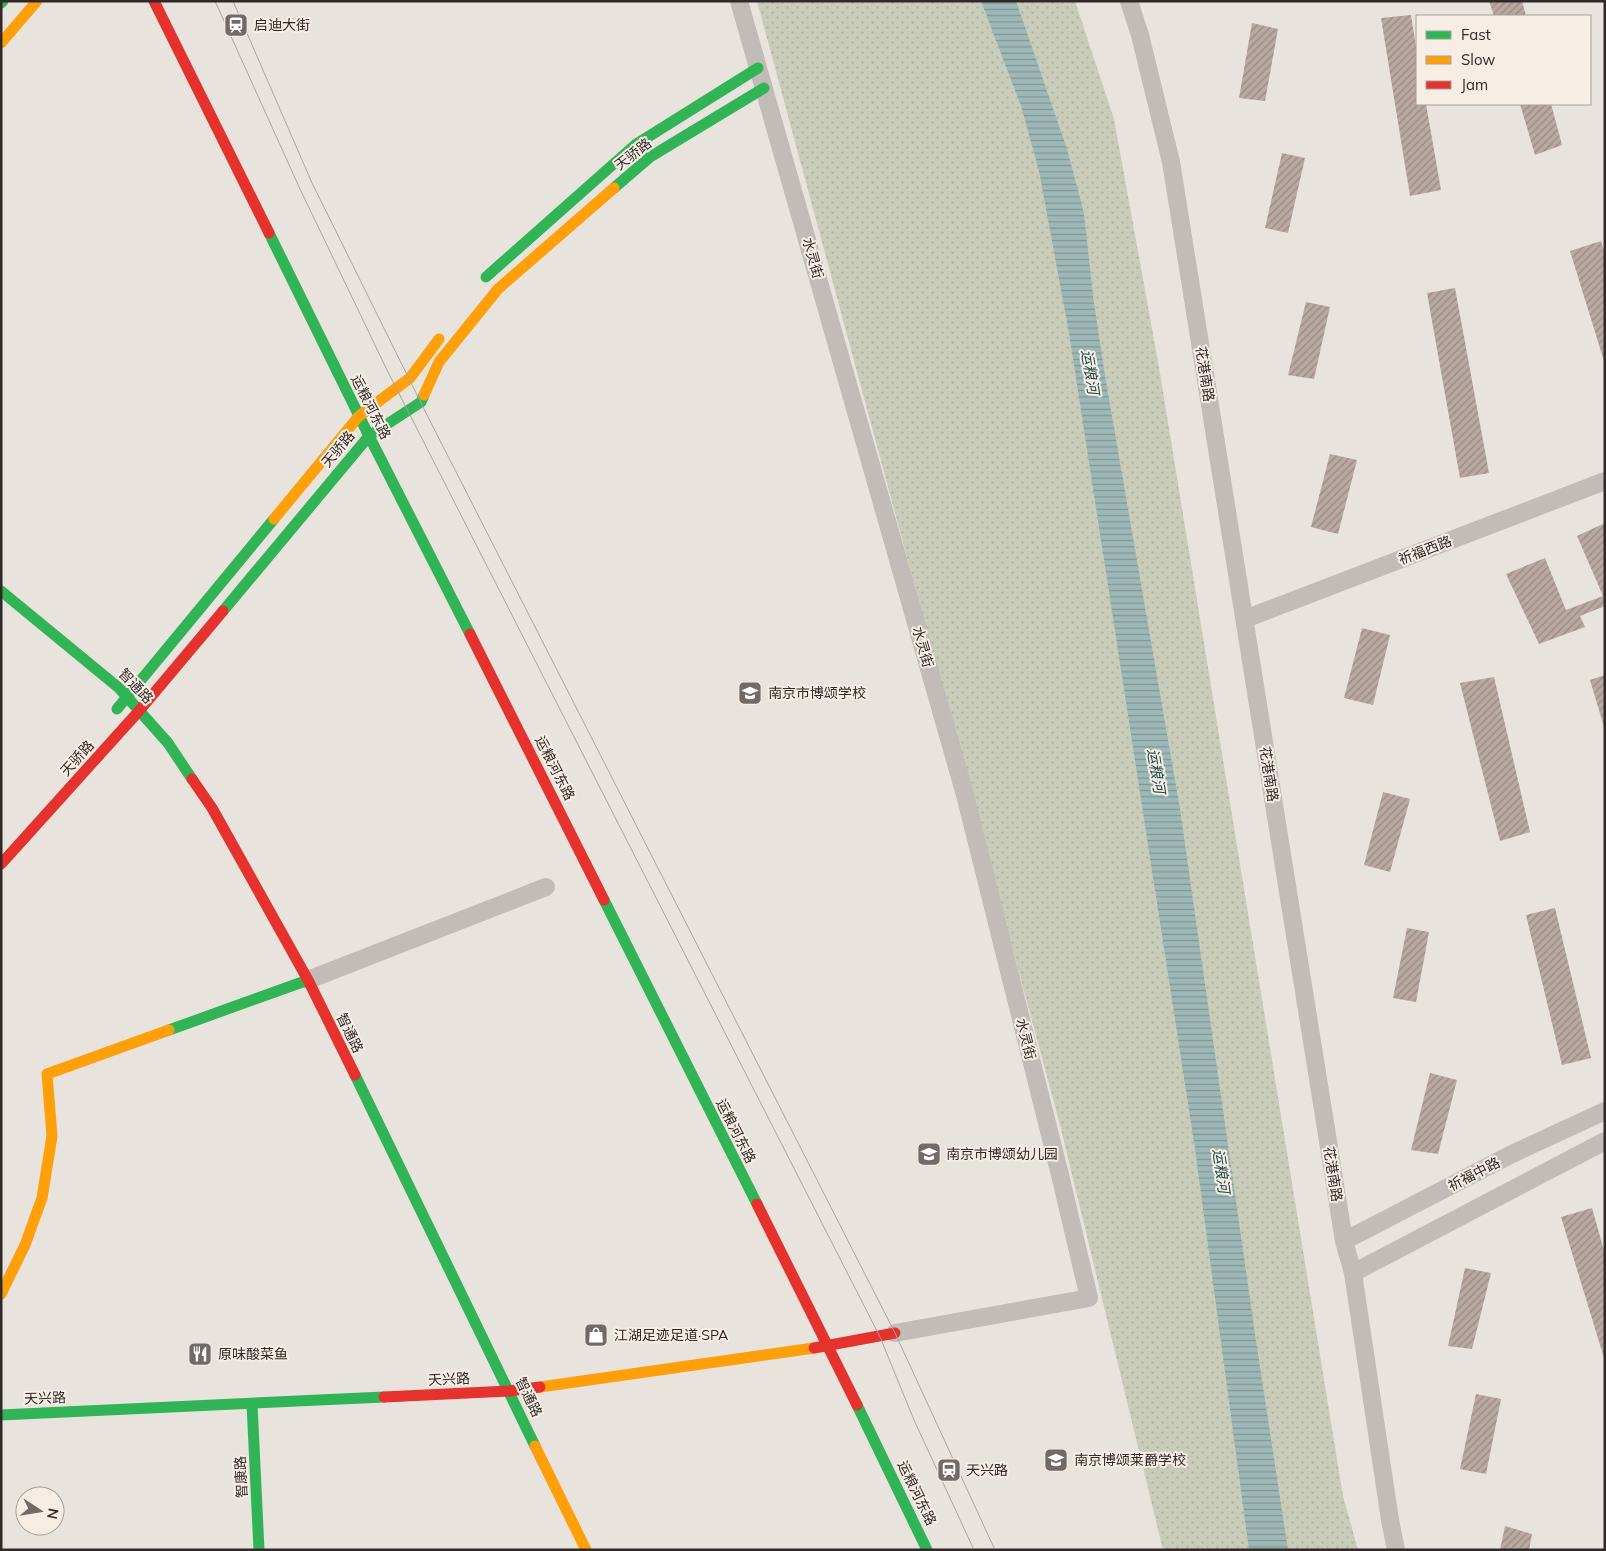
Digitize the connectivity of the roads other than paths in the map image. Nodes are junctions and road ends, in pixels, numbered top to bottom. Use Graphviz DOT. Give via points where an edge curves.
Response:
graph roads {
  1 [pos="37,1"];
  2 [pos="154,1"];
  3 [pos="739,1"];
  4 [pos="1129,1"];
  5 [pos="1,43"];
  6 [pos="758,68"];
  7 [pos="764,88"];
  8 [pos="478,289"];
  9 [pos="444,333"];
  10 [pos="358,416"];
  11 [pos="369,436"];
  12 [pos="1605,481"];
  13 [pos="1,591"];
  14 [pos="1245,619"];
  15 [pos="128,697"];
  16 [pos="139,710"];
  17 [pos="109,719"];
  18 [pos="1,864"];
  19 [pos="546,887"];
  20 [pos="308,980"];
  21 [pos="1605,1111"];
  22 [pos="1605,1141"];
  23 [pos="1344,1241"];
  24 [pos="1353,1273"];
  25 [pos="1,1294"];
  26 [pos="895,1333"];
  27 [pos="828,1346"];
  28 [pos="510,1391"];
  29 [pos="252,1404"];
  30 [pos="1,1414"];
  31 [pos="259,1550"];
  32 [pos="586,1550"];
  33 [pos="927,1550"];
  34 [pos="1396,1550"];
  1 -- 5 [label="street"];
  2 -- 10 [label="street, 运粮河东路"];
  3 -- 6 [label="street, 水灵街"];
  4 -- 14 [label="street, 花港南路" via="1171,162"];
  6 -- 7 [label="street, 水灵街"];
  6 -- 8 [label="street, 天骄路" via="635,145 489,274"];
  7 -- 11 [label="street, 天骄路" via="650,157 498,289 439,362 421,402"];
  7 -- 26 [label="street, 水灵街" via="965,795 1089,1298"];
  9 -- 10 [label="street, 天骄路" via="410,378"];
  10 -- 11 [label="street, 运粮河东路"];
  10 -- 15 [label="street, 天骄路"];
  11 -- 16 [label="street, 天骄路"];
  11 -- 27 [label="street, 运粮河东路"];
  12 -- 14 [label="street, 祈福西路"];
  13 -- 15 [label="street, 智通路"];
  14 -- 23 [label="street, 花港南路"];
  15 -- 16 [label="street, 智通路"];
  15 -- 17 [label="street, 天骄路"];
  16 -- 18 [label="street, 天骄路"];
  16 -- 20 [label="street, 智通路" via="168,744 212,808"];
  19 -- 20 [label="street"];
  20 -- 25 [label="street" via="46,1074 52,1136 42,1198 25,1245"];
  20 -- 28 [label="street, 智通路"];
  21 -- 23 [label="street, 祈福中路" via="1512,1154"];
  22 -- 24 [label="street"];
  23 -- 24 [label="street, 花港南路"];
  24 -- 34 [label="street, 花港南路"];
  26 -- 27 [label="street, 天兴路"];
  27 -- 28 [label="street, 天兴路"];
  27 -- 33 [label="street, 运粮河东路"];
  28 -- 29 [label="street, 天兴路"];
  28 -- 32 [label="street, 智通路"];
  29 -- 30 [label="street, 天兴路"];
  29 -- 31 [label="street, 智康路"];
}
